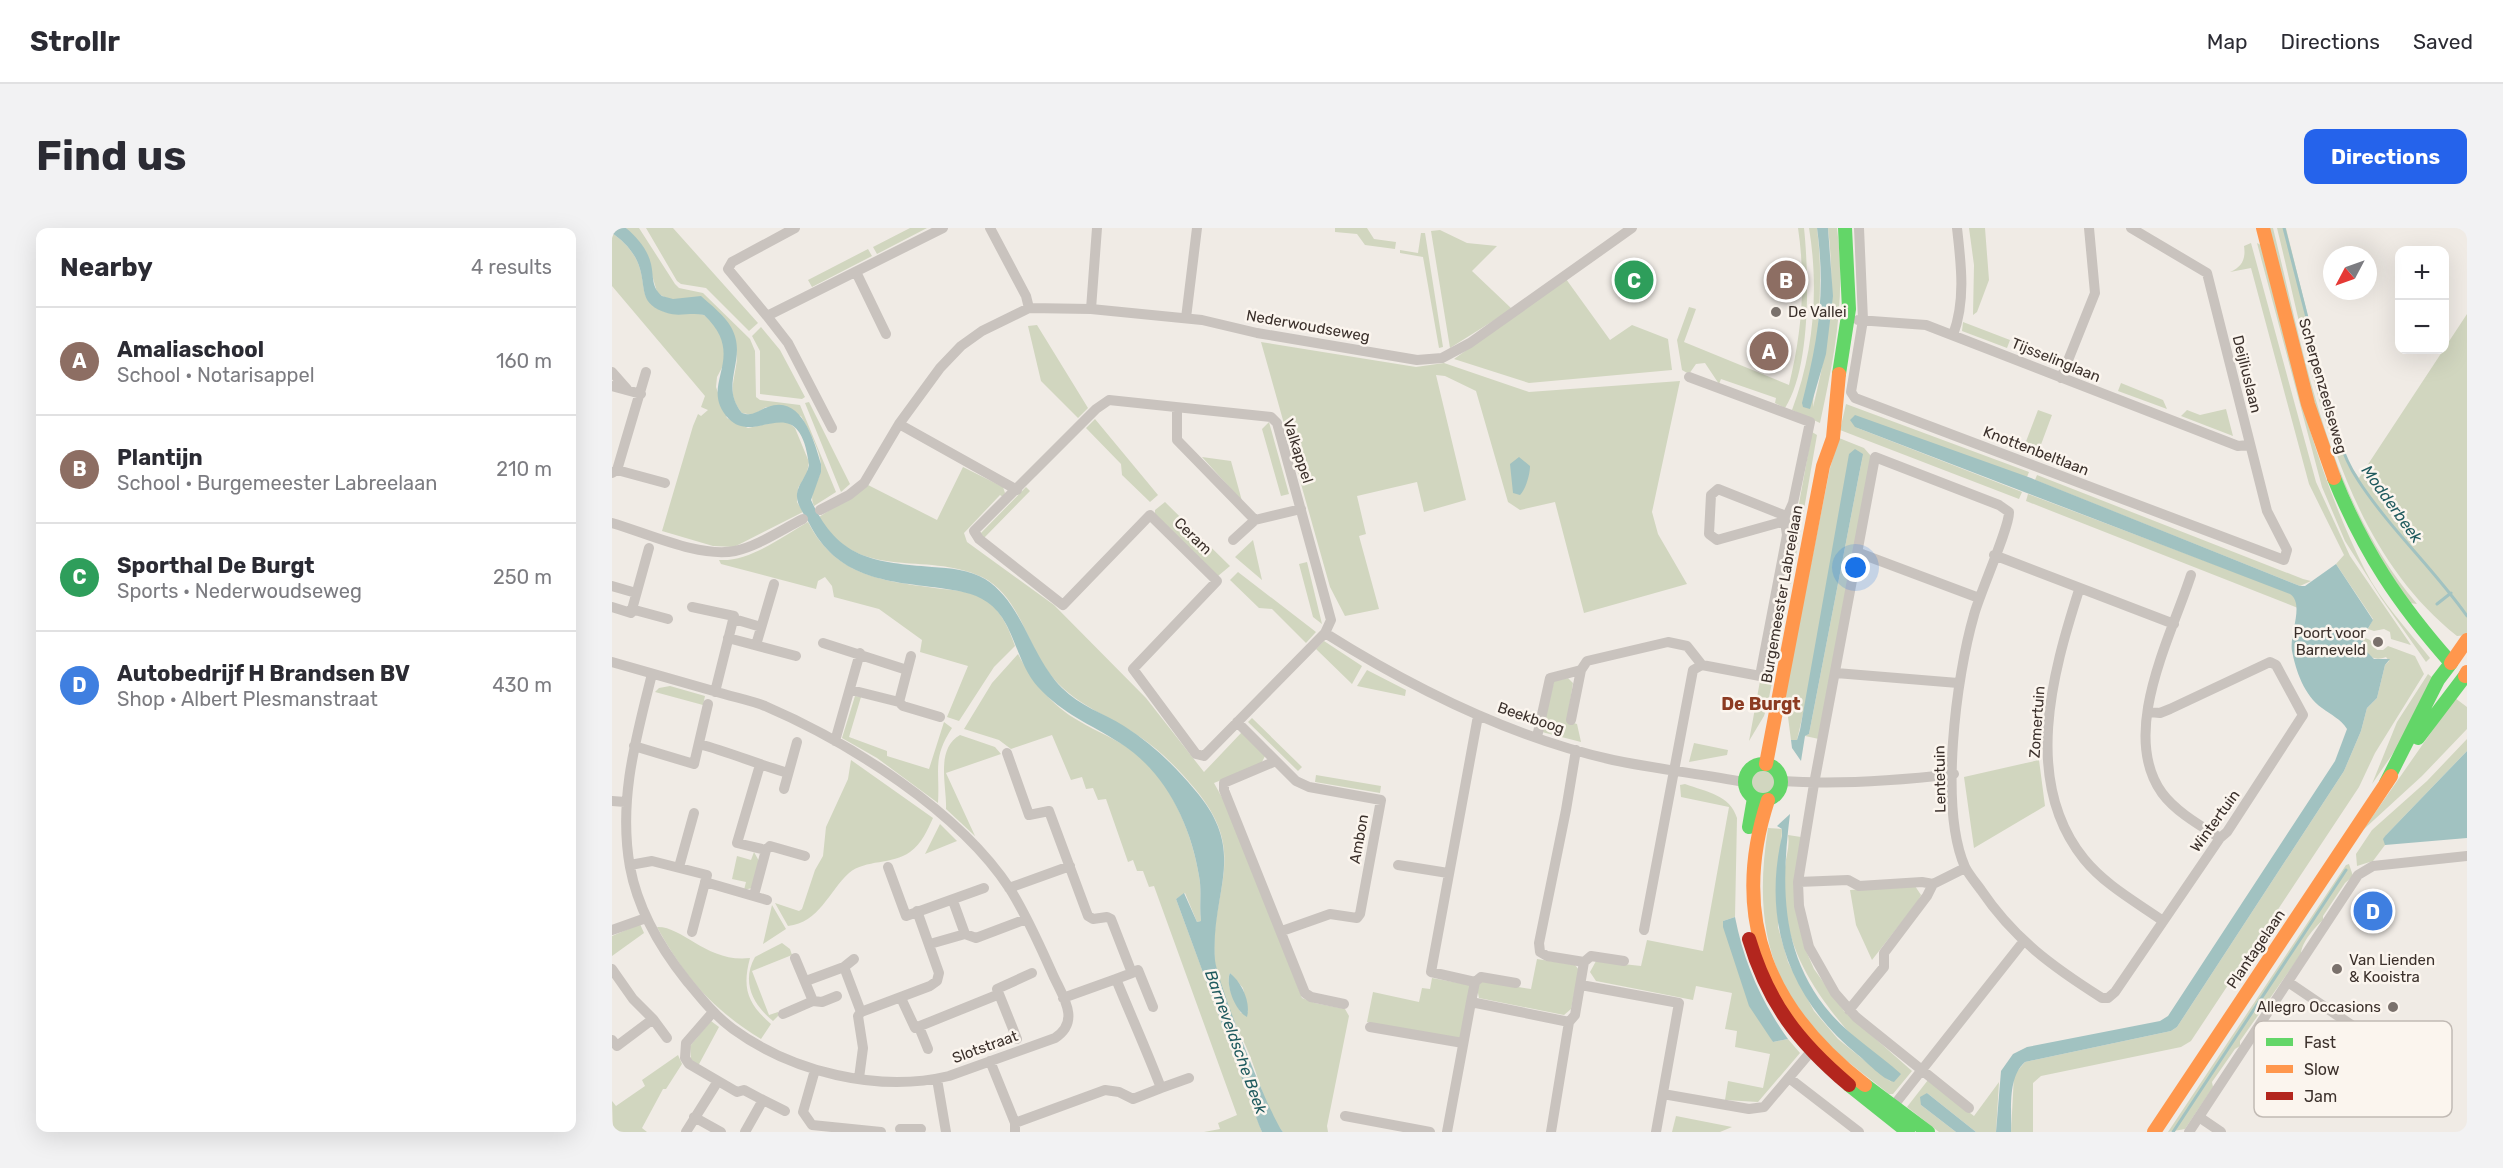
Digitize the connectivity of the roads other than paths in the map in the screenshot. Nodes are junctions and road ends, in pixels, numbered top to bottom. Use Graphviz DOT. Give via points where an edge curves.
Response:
graph roads {
  1 [pos="795,228"];
  2 [pos="943,228"];
  3 [pos="990,228"];
  4 [pos="1097,228"];
  5 [pos="1197,228"];
  6 [pos="1632,228"];
  7 [pos="1845,228"];
  8 [pos="1859,228"];
  9 [pos="1957,228"];
  10 [pos="2089,228"];
  11 [pos="2131,228"];
  12 [pos="2264,228"];
  13 [pos="856,272"];
  14 [pos="1029,308"];
  15 [pos="1092,309"];
  16 [pos="767,316"];
  17 [pos="1186,318"];
  18 [pos="1848,319"];
  19 [pos="1863,320"];
  20 [pos="886,334"];
  21 [pos="1953,335"];
  22 [pos="612,372"];
  23 [pos="646,372"];
  24 [pos="1689,377"];
  25 [pos="2061,378"];
  26 [pos="612,386"];
  27 [pos="627,389"];
  28 [pos="641,394"];
  29 [pos="1177,408"];
  30 [pos="1096,409"];
  31 [pos="899,424"];
  32 [pos="832,428"];
  33 [pos="2249,445"];
  34 [pos="615,472"];
  35 [pos="665,483"];
  36 [pos="1017,490"];
  37 [pos="1300,509"];
  38 [pos="820,510"];
  39 [pos="802,519"];
  40 [pos="1786,519"];
  41 [pos="1255,520"];
  42 [pos="612,523"];
  43 [pos="1233,540"];
  44 [pos="649,548"];
  45 [pos="1859,553"];
  46 [pos="1994,555"];
  47 [pos="2280,560"];
  48 [pos="2191,575"];
  49 [pos="774,584"];
  50 [pos="612,586"];
  51 [pos="1778,590"];
  52 [pos="2079,590"];
  53 [pos="636,593"];
  54 [pos="1798,594"];
  55 [pos="1978,598"];
  56 [pos="612,607"];
  57 [pos="692,607"];
  58 [pos="631,609"];
  59 [pos="734,619"];
  60 [pos="668,620"];
  61 [pos="2174,624"];
  62 [pos="761,627"];
  63 [pos="1325,633"];
  64 [pos="728,638"];
  65 [pos="2467,640"];
  66 [pos="823,643"];
  67 [pos="756,645"];
  68 [pos="860,653"];
  69 [pos="796,656"];
  70 [pos="911,656"];
  71 [pos="612,662"];
  72 [pos="2451,663"];
  73 [pos="1702,665"];
  74 [pos="907,670"];
  75 [pos="1581,670"];
  76 [pos="652,674"];
  77 [pos="1836,674"];
  78 [pos="2466,674"];
  79 [pos="1958,683"];
  80 [pos="850,690"];
  81 [pos="715,692"];
  82 [pos="899,702"];
  83 [pos="708,704"];
  84 [pos="2149,712"];
  85 [pos="1478,716"];
  86 [pos="940,717"];
  87 [pos="1571,720"];
  88 [pos="1237,722"];
  89 [pos="1537,737"];
  90 [pos="835,741"];
  91 [pos="797,742"];
  92 [pos="699,744"];
  93 [pos="634,746"];
  94 [pos="1575,750"];
  95 [pos="1007,753"];
  96 [pos="1276,761"];
  97 [pos="1766,764"];
  98 [pos="760,765"];
  99 [pos="1674,772"];
  100 [pos="788,773"];
  101 [pos="1954,774"];
  102 [pos="1744,782"];
  103 [pos="1781,782"];
  104 [pos="2386,783"];
  105 [pos="1814,784"];
  106 [pos="784,789"];
  107 [pos="1761,799"];
  108 [pos="612,801"];
  109 [pos="625,802"];
  110 [pos="694,813"];
  111 [pos="2220,838"];
  112 [pos="765,850"];
  113 [pos="805,856"];
  114 [pos="2467,856"];
  115 [pos="630,865"];
  116 [pos="1398,865"];
  117 [pos="1070,866"];
  118 [pos="680,867"];
  119 [pos="888,867"];
  120 [pos="1965,868"];
  121 [pos="1448,873"];
  122 [pos="705,882"];
  123 [pos="1798,882"];
  124 [pos="1933,884"];
  125 [pos="984,888"];
  126 [pos="1009,888"];
  127 [pos="754,895"];
  128 [pos="767,900"];
  129 [pos="953,901"];
  130 [pos="916,911"];
  131 [pos="646,918"];
  132 [pos="1026,919"];
  133 [pos="2163,921"];
  134 [pos="612,930"];
  135 [pos="1644,930"];
  136 [pos="1282,931"];
  137 [pos="692,932"];
  138 [pos="965,934"];
  139 [pos="2024,942"];
  140 [pos="930,944"];
  141 [pos="795,958"];
  142 [pos="855,959"];
  143 [pos="1624,961"];
  144 [pos="1584,962"];
  145 [pos="844,967"];
  146 [pos="612,969"];
  147 [pos="1032,973"];
  148 [pos="1132,973"];
  149 [pos="1116,979"];
  150 [pos="806,981"];
  151 [pos="1475,982"];
  152 [pos="2288,982"];
  153 [pos="1516,983"];
  154 [pos="616,984"];
  155 [pos="1581,985"];
  156 [pos="997,995"];
  157 [pos="837,996"];
  158 [pos="901,998"];
  159 [pos="1063,998"];
  160 [pos="2109,998"];
  161 [pos="813,1001"];
  162 [pos="1471,1002"];
  163 [pos="1344,1004"];
  164 [pos="1153,1007"];
  165 [pos="1849,1010"];
  166 [pos="713,1012"];
  167 [pos="861,1012"];
  168 [pos="783,1014"];
  169 [pos="652,1019"];
  170 [pos="2262,1021"];
  171 [pos="2346,1021"];
  172 [pos="1569,1022"];
  173 [pos="919,1027"];
  174 [pos="1370,1027"];
  175 [pos="2254,1034"];
  176 [pos="667,1038"];
  177 [pos="1017,1039"];
  178 [pos="1463,1043"];
  179 [pos="614,1047"];
  180 [pos="1814,1048"];
  181 [pos="928,1049"];
  182 [pos="990,1061"];
  183 [pos="815,1070"];
  184 [pos="1922,1070"];
  185 [pos="859,1078"];
  186 [pos="1189,1078"];
  187 [pos="1789,1078"];
  188 [pos="937,1079"];
  189 [pos="718,1081"];
  190 [pos="1161,1088"];
  191 [pos="1663,1094"];
  192 [pos="763,1100"];
  193 [pos="1969,1108"];
  194 [pos="1890,1110"];
  195 [pos="785,1111"];
  196 [pos="1345,1116"];
  197 [pos="694,1117"];
  198 [pos="2199,1117"];
  199 [pos="1015,1128"];
  200 [pos="921,1129"];
  201 [pos="849,1130"];
  202 [pos="900,1130"];
  203 [pos="686,1132"];
  204 [pos="721,1132"];
  205 [pos="745,1132"];
  206 [pos="881,1132"];
  207 [pos="888,1132"];
  208 [pos="946,1132"];
  209 [pos="1430,1132"];
  210 [pos="1448,1132"];
  211 [pos="1551,1132"];
  212 [pos="1656,1132"];
  213 [pos="1859,1132"];
  214 [pos="1908,1132"];
  215 [pos="1928,1132"];
  216 [pos="2154,1132"];
  217 [pos="2189,1132"];
  218 [pos="2221,1132"];
  1 -- 16 [label="street" via="732,262 728,269"];
  2 -- 13 [label="street"];
  3 -- 14 [label="street"];
  4 -- 15 [label="street"];
  5 -- 17 [label="street"];
  6 -- 17 [label="street, Nederwoudseweg" via="1470,343 1442,358 1417,360"];
  7 -- 18 [label="main road, Burgemeester Labreelaan"];
  8 -- 19 [label="street, Knottenbeltlaan"];
  9 -- 21 [label="street" via="1960,315"];
  10 -- 25 [label="street" via="2095,293"];
  11 -- 33 [label="street, Deijliuslaan" via="2206,273"];
  12 -- 72 [label="main road, Scherpenzeelseweg" via="2316,432 2338,493 2395,599"];
  13 -- 16 [label="street"];
  13 -- 20 [label="street"];
  14 -- 15 [label="street, Nederwoudseweg"];
  14 -- 31 [label="street" via="961,346"];
  15 -- 17 [label="street, Nederwoudseweg"];
  16 -- 32 [label="street" via="788,343"];
  18 -- 19 [label="street, Tijsselinglaan"];
  18 -- 54 [label="main road, Burgemeester Labreelaan" via="1834,430 1823,466"];
  19 -- 21 [label="street, Tijsselinglaan" via="1926,325"];
  19 -- 47 [label="street, Knottenbeltlaan" via="1851,392 1855,398"];
  21 -- 25 [label="street, Tijsselinglaan"];
  22 -- 27 [label="street"];
  23 -- 28 [label="street"];
  24 -- 40 [label="street" via="1810,422"];
  25 -- 33 [label="street, Tijsselinglaan" via="2238,446"];
  26 -- 27 [label="street"];
  27 -- 28 [label="street"];
  28 -- 34 [label="street"];
  29 -- 30 [label="street, Valkappel" via="1109,399"];
  29 -- 37 [label="street, Valkappel" via="1271,417 1277,423"];
  29 -- 41 [label="street" via="1177,440"];
  30 -- 36 [label="street, Ceram"];
  31 -- 36 [label="street"];
  31 -- 38 [label="street" via="864,483"];
  33 -- 47 [label="street, Deijliuslaan" via="2267,511 2287,550 2287,558"];
  34 -- 35 [label="street"];
  36 -- 88 [label="street, Ceram" via="974,531 979,540 1063,605 1150,516 1217,581 1133,669 1196,754 1204,756"];
  37 -- 41 [label="street"];
  37 -- 63 [label="street, Valkappel" via="1331,620"];
  39 -- 42 [label="street" via="744,548 714,552"];
  40 -- 40 [label="street" via="1717,540 1709,534 1711,495 1718,489"];
  40 -- 51 [label="street"];
  41 -- 43 [label="street"];
  44 -- 53 [label="street"];
  45 -- 46 [label="street, Lentetuin" via="1875,457 2007,509 2010,515"];
  45 -- 55 [label="street"];
  45 -- 77 [label="street"];
  46 -- 52 [label="street"];
  46 -- 55 [label="street, Lentetuin"];
  48 -- 61 [label="street"];
  49 -- 62 [label="street"];
  50 -- 53 [label="street"];
  51 -- 54 [label="street"];
  51 -- 73 [label="street" via="1760,676"];
  52 -- 61 [label="street"];
  52 -- 133 [label="street, Zomertuin" via="2057,660 2051,699 2049,767 2058,812 2069,836 2102,878"];
  53 -- 58 [label="street"];
  54 -- 97 [label="main road, Burgemeester Labreelaan"];
  55 -- 79 [label="street, Lentetuin"];
  56 -- 58 [label="street" via="631,613"];
  57 -- 59 [label="street"];
  58 -- 60 [label="street"];
  59 -- 62 [label="street"];
  59 -- 64 [label="street"];
  61 -- 84 [label="street" via="2154,682"];
  62 -- 67 [label="street"];
  63 -- 85 [label="street, Beekboog" via="1417,687"];
  63 -- 88 [label="street, Ceram"];
  64 -- 67 [label="street"];
  64 -- 81 [label="street"];
  65 -- 72 [label="main road, Plantagelaan"];
  66 -- 68 [label="street"];
  67 -- 69 [label="street"];
  68 -- 74 [label="street" via="867,659"];
  68 -- 80 [label="street"];
  70 -- 74 [label="street"];
  71 -- 76 [label="street, Slotstraat"];
  72 -- 104 [label="main road, Plantagelaan" via="2438,680"];
  73 -- 75 [label="street" via="1687,646 1668,642 1587,662"];
  73 -- 99 [label="street" via="1693,670"];
  74 -- 82 [label="street"];
  75 -- 87 [label="street"];
  75 -- 89 [label="street" via="1550,678"];
  76 -- 81 [label="street, Slotstraat"];
  76 -- 93 [label="street, Slotstraat"];
  77 -- 79 [label="street"];
  77 -- 105 [label="street"];
  78 -- 104 [label="main road, Plantagelaan"];
  79 -- 101 [label="street, Lentetuin"];
  80 -- 82 [label="street"];
  80 -- 90 [label="street"];
  81 -- 90 [label="street, Slotstraat" via="763,705"];
  82 -- 86 [label="street"];
  83 -- 92 [label="street"];
  84 -- 111 [label="street" via="2145,748 2154,779 2169,801"];
  84 -- 111 [label="street, Wintertuin" via="2170,709 2266,662 2276,665 2302,711 2303,718"];
  85 -- 89 [label="street, Beekboog"];
  85 -- 121 [label="street"];
  88 -- 96 [label="street, Ambon"];
  89 -- 94 [label="street, Beekboog"];
  90 -- 126 [label="street, Slotstraat" via="942,814"];
  91 -- 100 [label="street"];
  92 -- 93 [label="street" via="694,764"];
  92 -- 98 [label="street" via="732,752 744,761"];
  93 -- 109 [label="street, Slotstraat"];
  94 -- 99 [label="street, Beekboog"];
  94 -- 144 [label="street" via="1539,943 1540,952 1547,956"];
  95 -- 117 [label="street" via="1029,815 1049,811"];
  96 -- 136 [label="street" via="1224,783 1224,790"];
  96 -- 136 [label="street, Ambon" via="1296,781 1309,787 1381,800 1357,918 1330,914"];
  97 -- 102 [label="main road" via="1749,770"];
  97 -- 103 [label="main road" via="1777,770"];
  98 -- 100 [label="street"];
  98 -- 112 [label="street" via="737,843"];
  99 -- 102 [label="street, Beekboog"];
  99 -- 135 [label="street"];
  100 -- 106 [label="street"];
  101 -- 105 [label="street" via="1880,783"];
  101 -- 120 [label="street, Lentetuin" via="1957,837"];
  102 -- 107 [label="main road" via="1747,791"];
  103 -- 105 [label="street"];
  103 -- 107 [label="main road" via="1778,793"];
  104 -- 216 [label="main road, Plantagelaan"];
  105 -- 123 [label="street"];
  107 -- 180 [label="main road" via="1743,859 1744,915 1755,964 1774,1005"];
  108 -- 109 [label="street"];
  109 -- 115 [label="street, Slotstraat"];
  110 -- 118 [label="street"];
  111 -- 133 [label="street, Wintertuin"];
  112 -- 113 [label="street" via="770,846"];
  112 -- 127 [label="street"];
  114 -- 152 [label="street" via="2373,866 2362,872"];
  115 -- 118 [label="street" via="652,861"];
  115 -- 131 [label="street, Slotstraat"];
  116 -- 121 [label="street"];
  117 -- 126 [label="street"];
  117 -- 148 [label="street" via="1088,916 1111,919"];
  118 -- 122 [label="street" via="707,875"];
  119 -- 130 [label="street" via="906,915"];
  120 -- 124 [label="street"];
  120 -- 139 [label="street, Lentetuin"];
  121 -- 151 [label="street" via="1431,972"];
  122 -- 127 [label="street"];
  122 -- 137 [label="street"];
  123 -- 124 [label="street" via="1848,880 1859,886"];
  123 -- 165 [label="street" via="1799,906 1809,947 1820,971"];
  124 -- 165 [label="street" via="1884,953 1884,967"];
  125 -- 129 [label="street"];
  126 -- 132 [label="street, Slotstraat"];
  127 -- 128 [label="street"];
  129 -- 130 [label="street"];
  129 -- 138 [label="street"];
  130 -- 140 [label="street"];
  131 -- 134 [label="street"];
  131 -- 166 [label="street, Slotstraat" via="663,952"];
  132 -- 138 [label="street" via="976,938"];
  132 -- 159 [label="street, Slotstraat"];
  133 -- 160 [label="street, Wintertuin"];
  136 -- 163 [label="street" via="1305,993"];
  138 -- 140 [label="street"];
  139 -- 160 [label="street, Lentetuin" via="2088,989"];
  139 -- 184 [label="street"];
  140 -- 158 [label="street" via="939,973 937,981"];
  141 -- 150 [label="street"];
  142 -- 145 [label="street"];
  143 -- 144 [label="street" via="1592,956"];
  144 -- 155 [label="street"];
  145 -- 150 [label="street"];
  145 -- 167 [label="street"];
  146 -- 154 [label="street"];
  147 -- 156 [label="street" via="1000,987"];
  148 -- 149 [label="street"];
  148 -- 164 [label="street" via="1138,970"];
  149 -- 159 [label="street"];
  149 -- 190 [label="street"];
  150 -- 161 [label="street"];
  151 -- 153 [label="street" via="1481,977"];
  151 -- 162 [label="street"];
  152 -- 170 [label="street"];
  152 -- 171 [label="street"];
  154 -- 169 [label="street"];
  155 -- 172 [label="street" via="1575,1015"];
  155 -- 191 [label="street" via="1679,1003"];
  156 -- 173 [label="street"];
  156 -- 177 [label="street"];
  157 -- 161 [label="street"];
  158 -- 167 [label="street"];
  158 -- 173 [label="street" via="915,1029"];
  159 -- 182 [label="street, Slotstraat" via="1070,1020 1066,1031"];
  161 -- 168 [label="street"];
  162 -- 172 [label="street"];
  162 -- 178 [label="street"];
  165 -- 184 [label="street"];
  166 -- 183 [label="street, Slotstraat" via="760,1047"];
  166 -- 189 [label="street" via="686,1043 685,1058"];
  167 -- 185 [label="street" via="857,1022 863,1048"];
  169 -- 176 [label="street"];
  169 -- 179 [label="street"];
  172 -- 211 [label="street"];
  173 -- 181 [label="street"];
  174 -- 178 [label="street"];
  175 -- 198 [label="street"];
  178 -- 210 [label="street"];
  180 -- 187 [label="street"];
  180 -- 194 [label="main road"];
  182 -- 188 [label="street, Slotstraat"];
  182 -- 199 [label="street"];
  183 -- 185 [label="street, Slotstraat"];
  183 -- 201 [label="street" via="804,1104 806,1118 819,1127"];
  184 -- 193 [label="street"];
  184 -- 194 [label="street"];
  185 -- 188 [label="street, Slotstraat"];
  186 -- 190 [label="street"];
  187 -- 191 [label="street" via="1764,1107 1749,1109"];
  187 -- 213 [label="street"];
  188 -- 208 [label="street"];
  189 -- 192 [label="street"];
  189 -- 197 [label="street" via="701,1112"];
  190 -- 199 [label="street" via="1133,1099 1105,1090"];
  191 -- 212 [label="street"];
  192 -- 195 [label="street"];
  192 -- 205 [label="street"];
  194 -- 214 [label="main road"];
  194 -- 215 [label="main road"];
  196 -- 209 [label="street"];
  197 -- 203 [label="street"];
  197 -- 204 [label="street"];
  198 -- 217 [label="street"];
  198 -- 218 [label="street"];
  200 -- 202 [label="street"];
  201 -- 206 [label="street"];
  202 -- 207 [label="street"];
}
